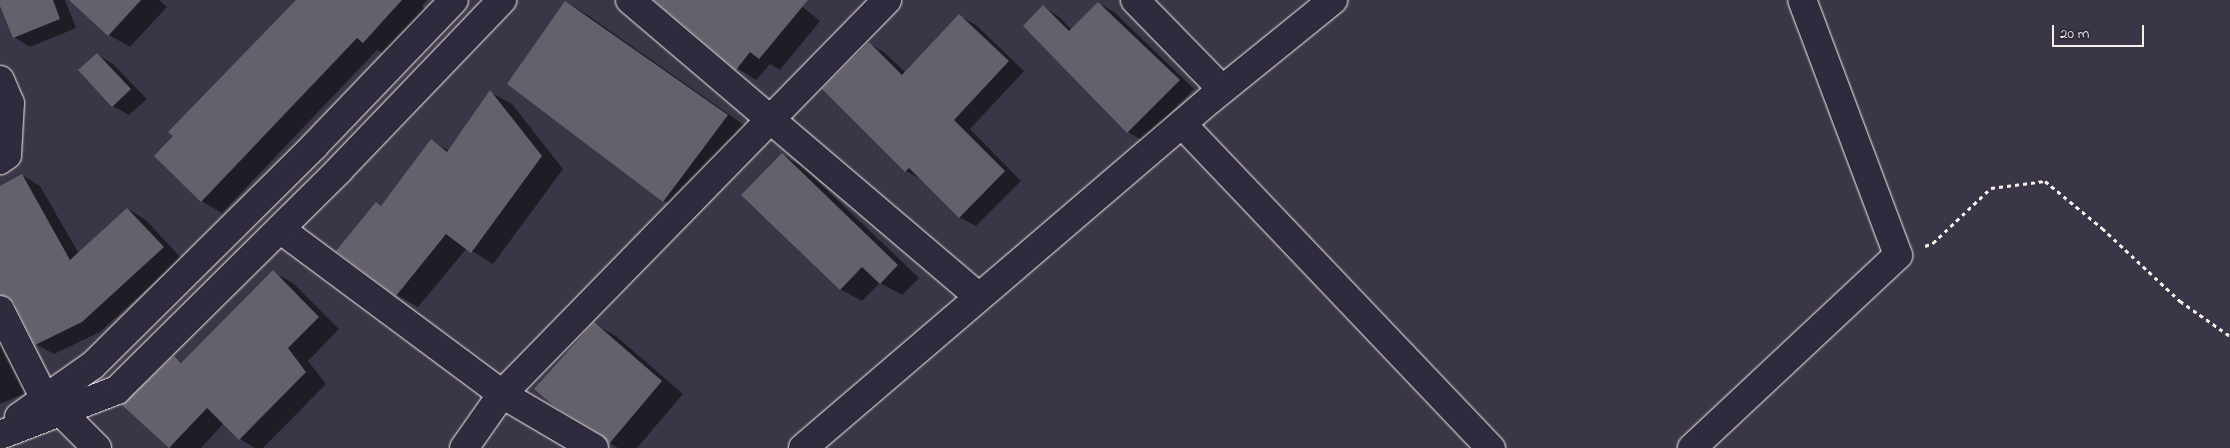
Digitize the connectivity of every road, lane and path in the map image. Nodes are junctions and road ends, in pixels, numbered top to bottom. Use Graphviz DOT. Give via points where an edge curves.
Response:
graph roads {
  1 [pos="454,0"];
  2 [pos="502,0"];
  3 [pos="630,0"];
  4 [pos="886,0"];
  5 [pos="1135,0"];
  6 [pos="1333,0"];
  7 [pos="1802,0"];
  8 [pos="0,80"];
  9 [pos="1222,89"];
  10 [pos="771,119"];
  11 [pos="1182,124"];
  12 [pos="0,160"];
  13 [pos="280,229"];
  14 [pos="1898,255"];
  15 [pos="979,297"];
  16 [pos="0,310"];
  17 [pos="2230,336"];
  18 [pos="502,394"];
  19 [pos="53,406"];
  20 [pos="0,431"];
  21 [pos="0,435"];
  22 [pos="98,448"];
  23 [pos="464,448"];
  24 [pos="594,448"];
  25 [pos="803,448"];
  26 [pos="1491,448"];
  27 [pos="1692,448"];
  1 -- 19 [label="street" via="314,146"];
  2 -- 13 [label="street"];
  3 -- 10 [label="street"];
  4 -- 10 [label="street"];
  5 -- 9 [label="street"];
  6 -- 9 [label="street"];
  7 -- 14 [label="street"];
  8 -- 12 [label="street" via="10,104 7,155"];
  9 -- 11 [label="street"];
  10 -- 15 [label="street"];
  10 -- 18 [label="street"];
  11 -- 15 [label="street"];
  11 -- 26 [label="street"];
  13 -- 18 [label="street"];
  13 -- 19 [label="street" via="117,390"];
  14 -- 17 [label="path" via="1933,243 1991,188 2045,181 2102,228 2180,301"];
  14 -- 27 [label="street"];
  15 -- 25 [label="street"];
  16 -- 19 [label="street"];
  18 -- 23 [label="street"];
  18 -- 24 [label="street"];
  19 -- 20 [label="street"];
  19 -- 21 [label="street"];
  19 -- 22 [label="street"];
}
